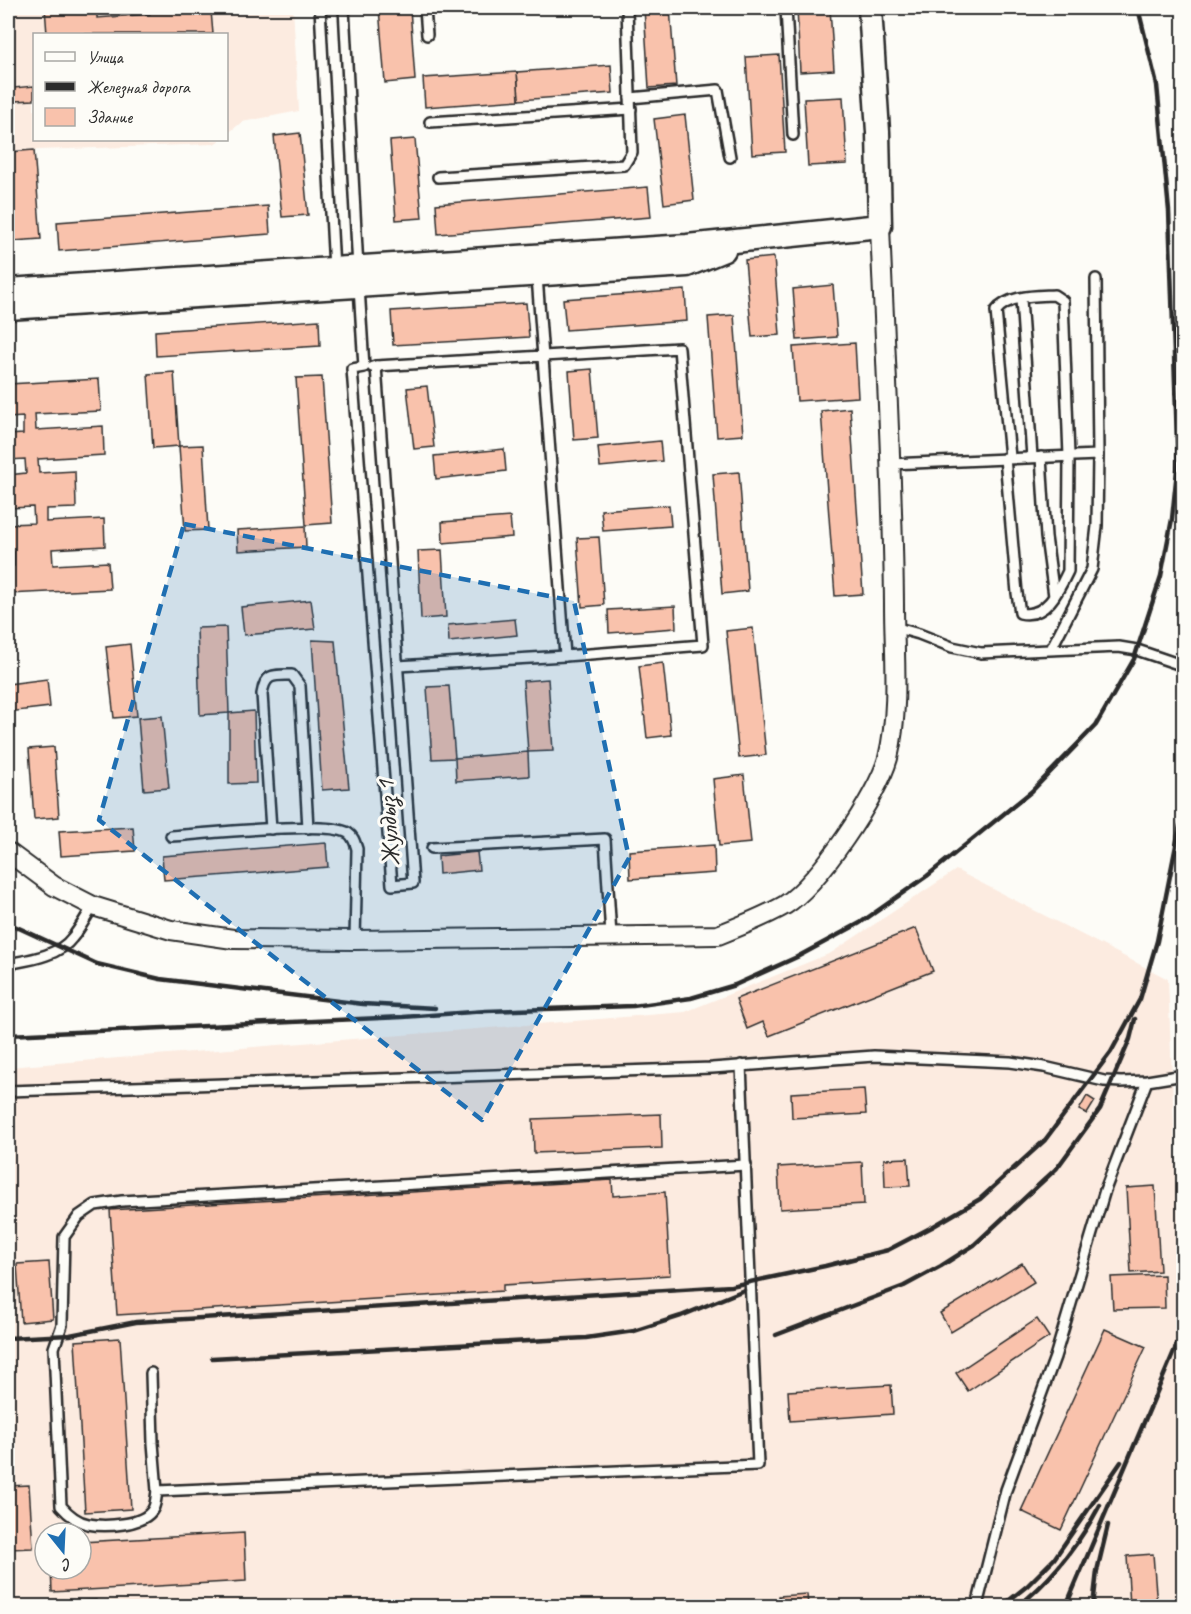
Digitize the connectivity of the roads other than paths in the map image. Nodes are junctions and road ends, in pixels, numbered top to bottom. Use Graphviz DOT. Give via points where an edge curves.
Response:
graph roads {
  1 [pos="320,8"];
  2 [pos="344,8"];
  3 [pos="425,8"];
  4 [pos="627,8"];
  5 [pos="786,8"];
  6 [pos="870,8"];
  7 [pos="427,35"];
  8 [pos="630,98"];
  9 [pos="631,109"];
  10 [pos="430,122"];
  11 [pos="793,135"];
  12 [pos="730,157"];
  13 [pos="438,177"];
  14 [pos="880,226"];
  15 [pos="537,265"];
  16 [pos="358,276"];
  17 [pos="334,278"];
  18 [pos="1096,279"];
  19 [pos="8,290"];
  20 [pos="1021,298"];
  21 [pos="8,308"];
  22 [pos="543,356"];
  23 [pos="376,366"];
  24 [pos="364,367"];
  25 [pos="1098,455"];
  26 [pos="1069,456"];
  27 [pos="1036,457"];
  28 [pos="1007,458"];
  29 [pos="890,464"];
  30 [pos="1054,596"];
  31 [pos="894,627"];
  32 [pos="1052,649"];
  33 [pos="565,656"];
  34 [pos="398,666"];
  35 [pos="1184,666"];
  36 [pos="308,828"];
  37 [pos="271,829"];
  38 [pos="171,836"];
  39 [pos="432,848"];
  40 [pos="8,852"];
  41 [pos="93,906"];
  42 [pos="611,936"];
  43 [pos="355,940"];
  44 [pos="8,964"];
  45 [pos="741,1065"];
  46 [pos="1184,1075"];
  47 [pos="1147,1081"];
  48 [pos="8,1091"];
  49 [pos="746,1165"];
  50 [pos="151,1372"];
  51 [pos="157,1491"];
  52 [pos="977,1606"];
  1 -- 17 [label="lane"];
  2 -- 16 [label="lane"];
  3 -- 7 [label="lane"];
  4 -- 8 [label="lane"];
  5 -- 11 [label="lane"];
  6 -- 14 [label="street"];
  8 -- 9 [label="lane"];
  8 -- 12 [label="lane" via="717,90"];
  9 -- 10 [label="lane"];
  9 -- 13 [label="lane" via="632,152 624,165"];
  14 -- 15 [label="street"];
  14 -- 29 [label="street"];
  15 -- 16 [label="street"];
  15 -- 22 [label="lane"];
  16 -- 17 [label="street"];
  16 -- 24 [label="lane"];
  17 -- 19 [label="street"];
  17 -- 21 [label="street"];
  18 -- 25 [label="lane"];
  20 -- 26 [label="lane" via="1054,295 1063,301"];
  20 -- 27 [label="lane"];
  20 -- 28 [label="lane" via="1001,304 996,311"];
  22 -- 23 [label="lane"];
  22 -- 33 [label="lane"];
  22 -- 33 [label="lane" via="679,348 703,645"];
  23 -- 24 [label="lane"];
  23 -- 34 [label="lane, Жулдыз 1"];
  24 -- 34 [label="lane, Жулдыз 1" via="352,369 392,885 413,883"];
  25 -- 26 [label="lane"];
  25 -- 32 [label="lane" via="1092,569"];
  26 -- 27 [label="lane"];
  26 -- 30 [label="lane" via="1068,570"];
  27 -- 28 [label="lane"];
  27 -- 30 [label="lane"];
  28 -- 29 [label="lane"];
  28 -- 30 [label="lane" via="1020,613 1041,612"];
  29 -- 31 [label="street"];
  31 -- 32 [label="lane" via="981,653"];
  31 -- 42 [label="street" via="894,725 887,760 869,802 811,883 786,904 718,934"];
  32 -- 35 [label="lane" via="1119,647"];
  33 -- 34 [label="lane"];
  36 -- 37 [label="lane"];
  36 -- 37 [label="lane" via="300,686 292,675 274,675 268,678 262,694"];
  36 -- 43 [label="lane" via="336,829 355,840"];
  37 -- 38 [label="lane"];
  39 -- 42 [label="lane" via="605,839"];
  40 -- 41 [label="street" via="54,886"];
  41 -- 43 [label="street" via="171,930 233,939"];
  41 -- 44 [label="lane" via="62,948"];
  42 -- 43 [label="street"];
  45 -- 47 [label="lane" via="874,1056 1010,1062 1104,1081"];
  45 -- 48 [label="lane"];
  45 -- 49 [label="lane"];
  46 -- 47 [label="lane"];
  47 -- 52 [label="lane" via="1105,1190 1055,1357 1006,1490"];
  49 -- 51 [label="lane" via="758,1465"];
  49 -- 51 [label="lane" via="95,1205 79,1216 64,1237 62,1325 54,1348 61,1506 86,1524 116,1525 141,1520 153,1509"];
  50 -- 51 [label="lane"];
}
